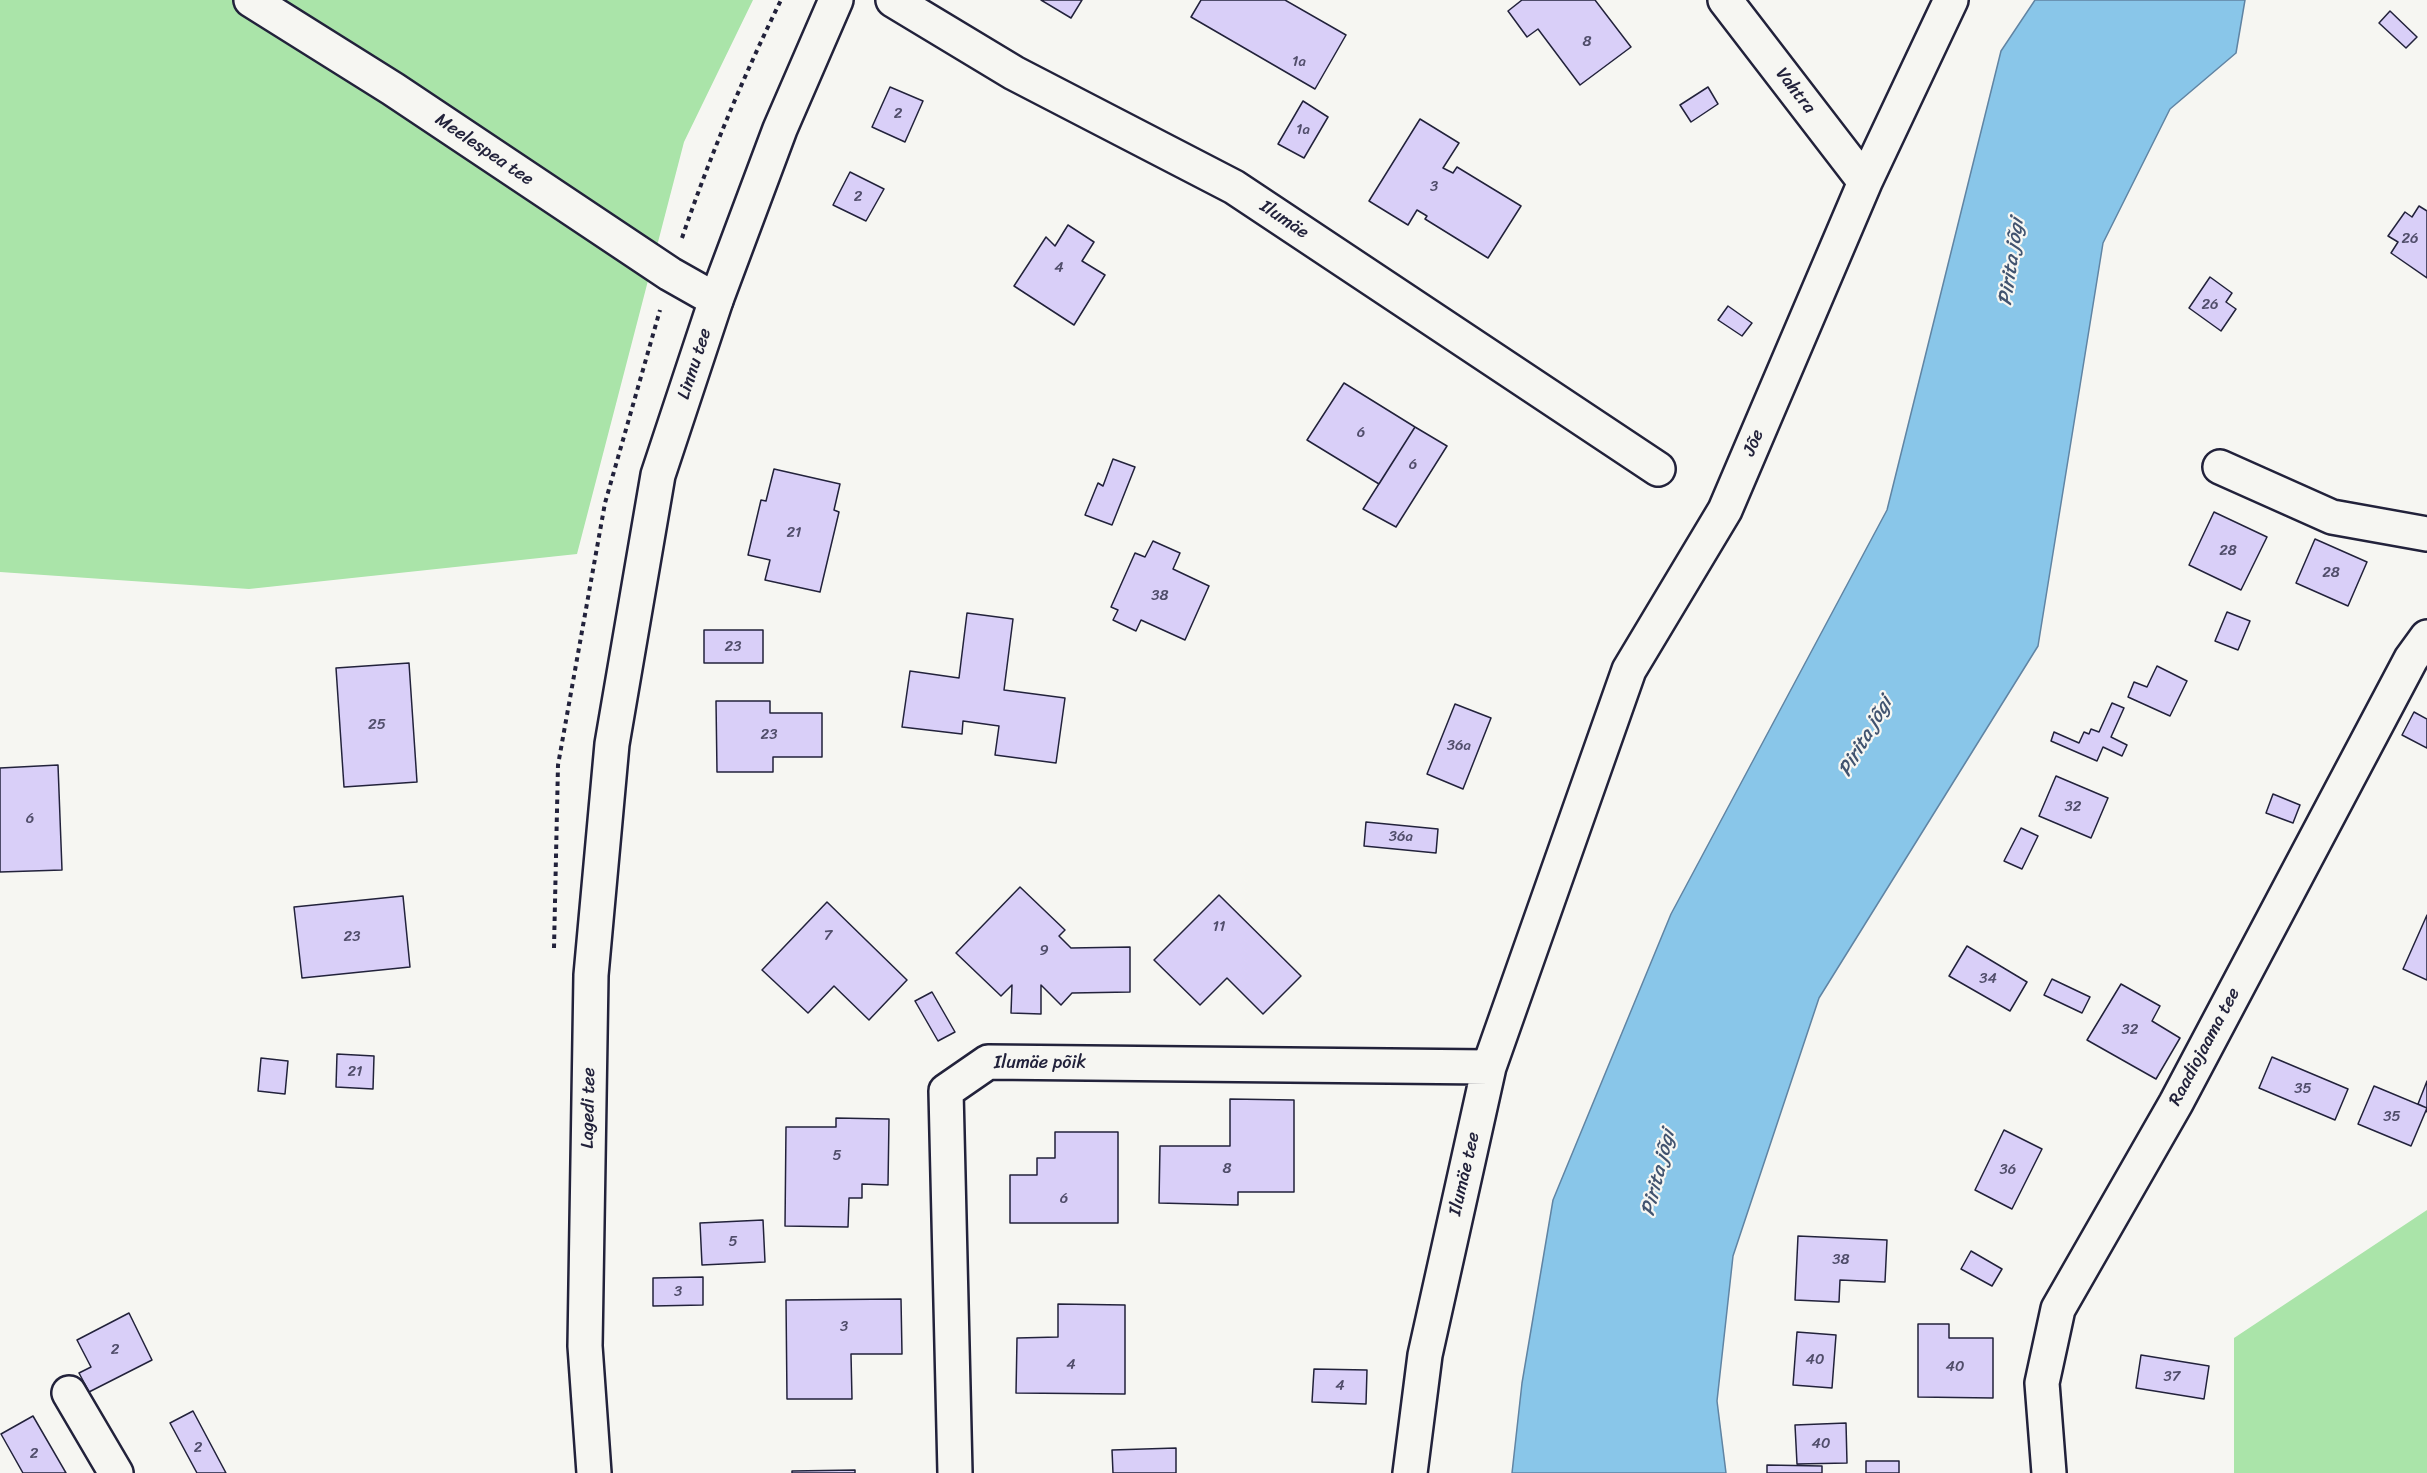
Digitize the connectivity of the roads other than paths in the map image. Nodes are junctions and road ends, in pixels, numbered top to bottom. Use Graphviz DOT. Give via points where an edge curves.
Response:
graph roads {
  1 [pos="251,0"];
  2 [pos="836,0"];
  3 [pos="893,0"];
  4 [pos="1725,0"];
  5 [pos="1951,0"];
  6 [pos="1865,182"];
  7 [pos="716,300"];
  8 [pos="2220,467"];
  9 [pos="1658,469"];
  10 [pos="2427,534"];
  11 [pos="2427,637"];
  12 [pos="612,744"];
  13 [pos="1555,883"];
  14 [pos="1489,1068"];
  15 [pos="69,1393"];
  16 [pos="116,1473"];
  17 [pos="594,1473"];
  18 [pos="955,1473"];
  19 [pos="1410,1473"];
  20 [pos="2049,1473"];
  1 -- 7 [label="street, Meelespea tee" via="393,89 670,274"];
  2 -- 7 [label="street, Linnu tee" via="780,129"];
  3 -- 9 [label="street, Ilumäe" via="1014,73 1234,187"];
  4 -- 6 [label="street, Vahtra"];
  5 -- 6 [label="street, Jõe"];
  6 -- 13 [label="street, Jõe" via="1725,510 1629,670"];
  7 -- 12 [label="street, Linnu tee" via="658,475"];
  8 -- 10 [label="street" via="2332,517"];
  11 -- 20 [label="street, Raadiojaama tee" via="2405,669 2176,1103 2058,1309 2042,1383"];
  12 -- 17 [label="street, Lagedi tee" via="591,987 585,1346"];
  13 -- 14 [label="street, Ilumäe tee"];
  14 -- 18 [label="street, Ilumäe põik" via="987,1062 946,1091"];
  14 -- 19 [label="street, Ilumäe tee" via="1425,1355"];
  15 -- 16 [label="street"];
}
